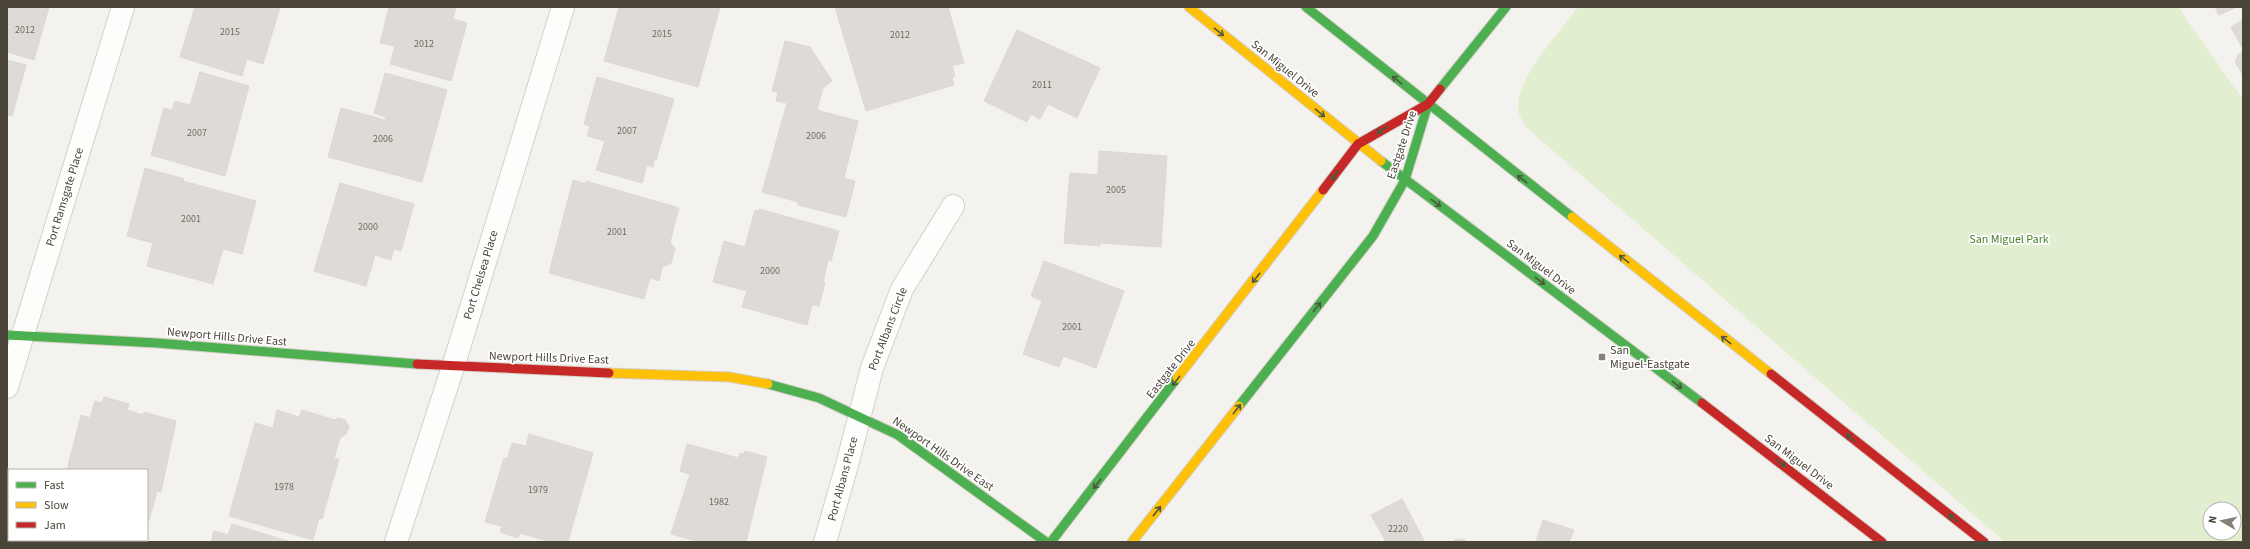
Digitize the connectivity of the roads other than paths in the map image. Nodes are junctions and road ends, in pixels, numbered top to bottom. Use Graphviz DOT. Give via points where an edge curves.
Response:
graph roads {
  1 [pos="123,7"];
  2 [pos="563,7"];
  3 [pos="1189,7"];
  4 [pos="1306,7"];
  5 [pos="1506,7"];
  6 [pos="1428,104"];
  7 [pos="1358,144"];
  8 [pos="1405,180"];
  9 [pos="953,206"];
  10 [pos="15,336"];
  11 [pos="453,367"];
  12 [pos="7,387"];
  13 [pos="859,416"];
  14 [pos="396,542"];
  15 [pos="825,542"];
  16 [pos="1046,542"];
  17 [pos="1051,542"];
  18 [pos="1132,542"];
  19 [pos="1882,542"];
  20 [pos="1984,542"];
  1 -- 10 [label="street, Port Ramsgate Place"];
  2 -- 11 [label="street, Port Chelsea Place"];
  3 -- 7 [label="main road, San Miguel Drive, one-way"];
  6 -- 4 [label="main road, one-way"];
  5 -- 6 [label="main road"];
  6 -- 7 [label="main road, Eastgate Drive, one-way"];
  6 -- 8 [label="main road, Eastgate Drive"];
  20 -- 6 [label="main road, one-way"];
  7 -- 8 [label="main road, San Miguel Drive"];
  7 -- 17 [label="main road, Eastgate Drive, one-way"];
  18 -- 8 [label="main road, Eastgate Drive, one-way" via="1373,236"];
  8 -- 19 [label="main road, San Miguel Drive, one-way"];
  9 -- 13 [label="street, Port Albans Circle" via="902,289 872,368"];
  10 -- 11 [label="main road, Newport Hills Drive East" via="157,343"];
  10 -- 12 [label="street, Port Ramsgate Place"];
  11 -- 13 [label="main road, Newport Hills Drive East" via="729,377 774,385 819,398"];
  11 -- 14 [label="street, Port Chelsea Place"];
  13 -- 15 [label="street, Port Albans Place"];
  13 -- 16 [label="main road, Newport Hills Drive East" via="898,435"];
}
